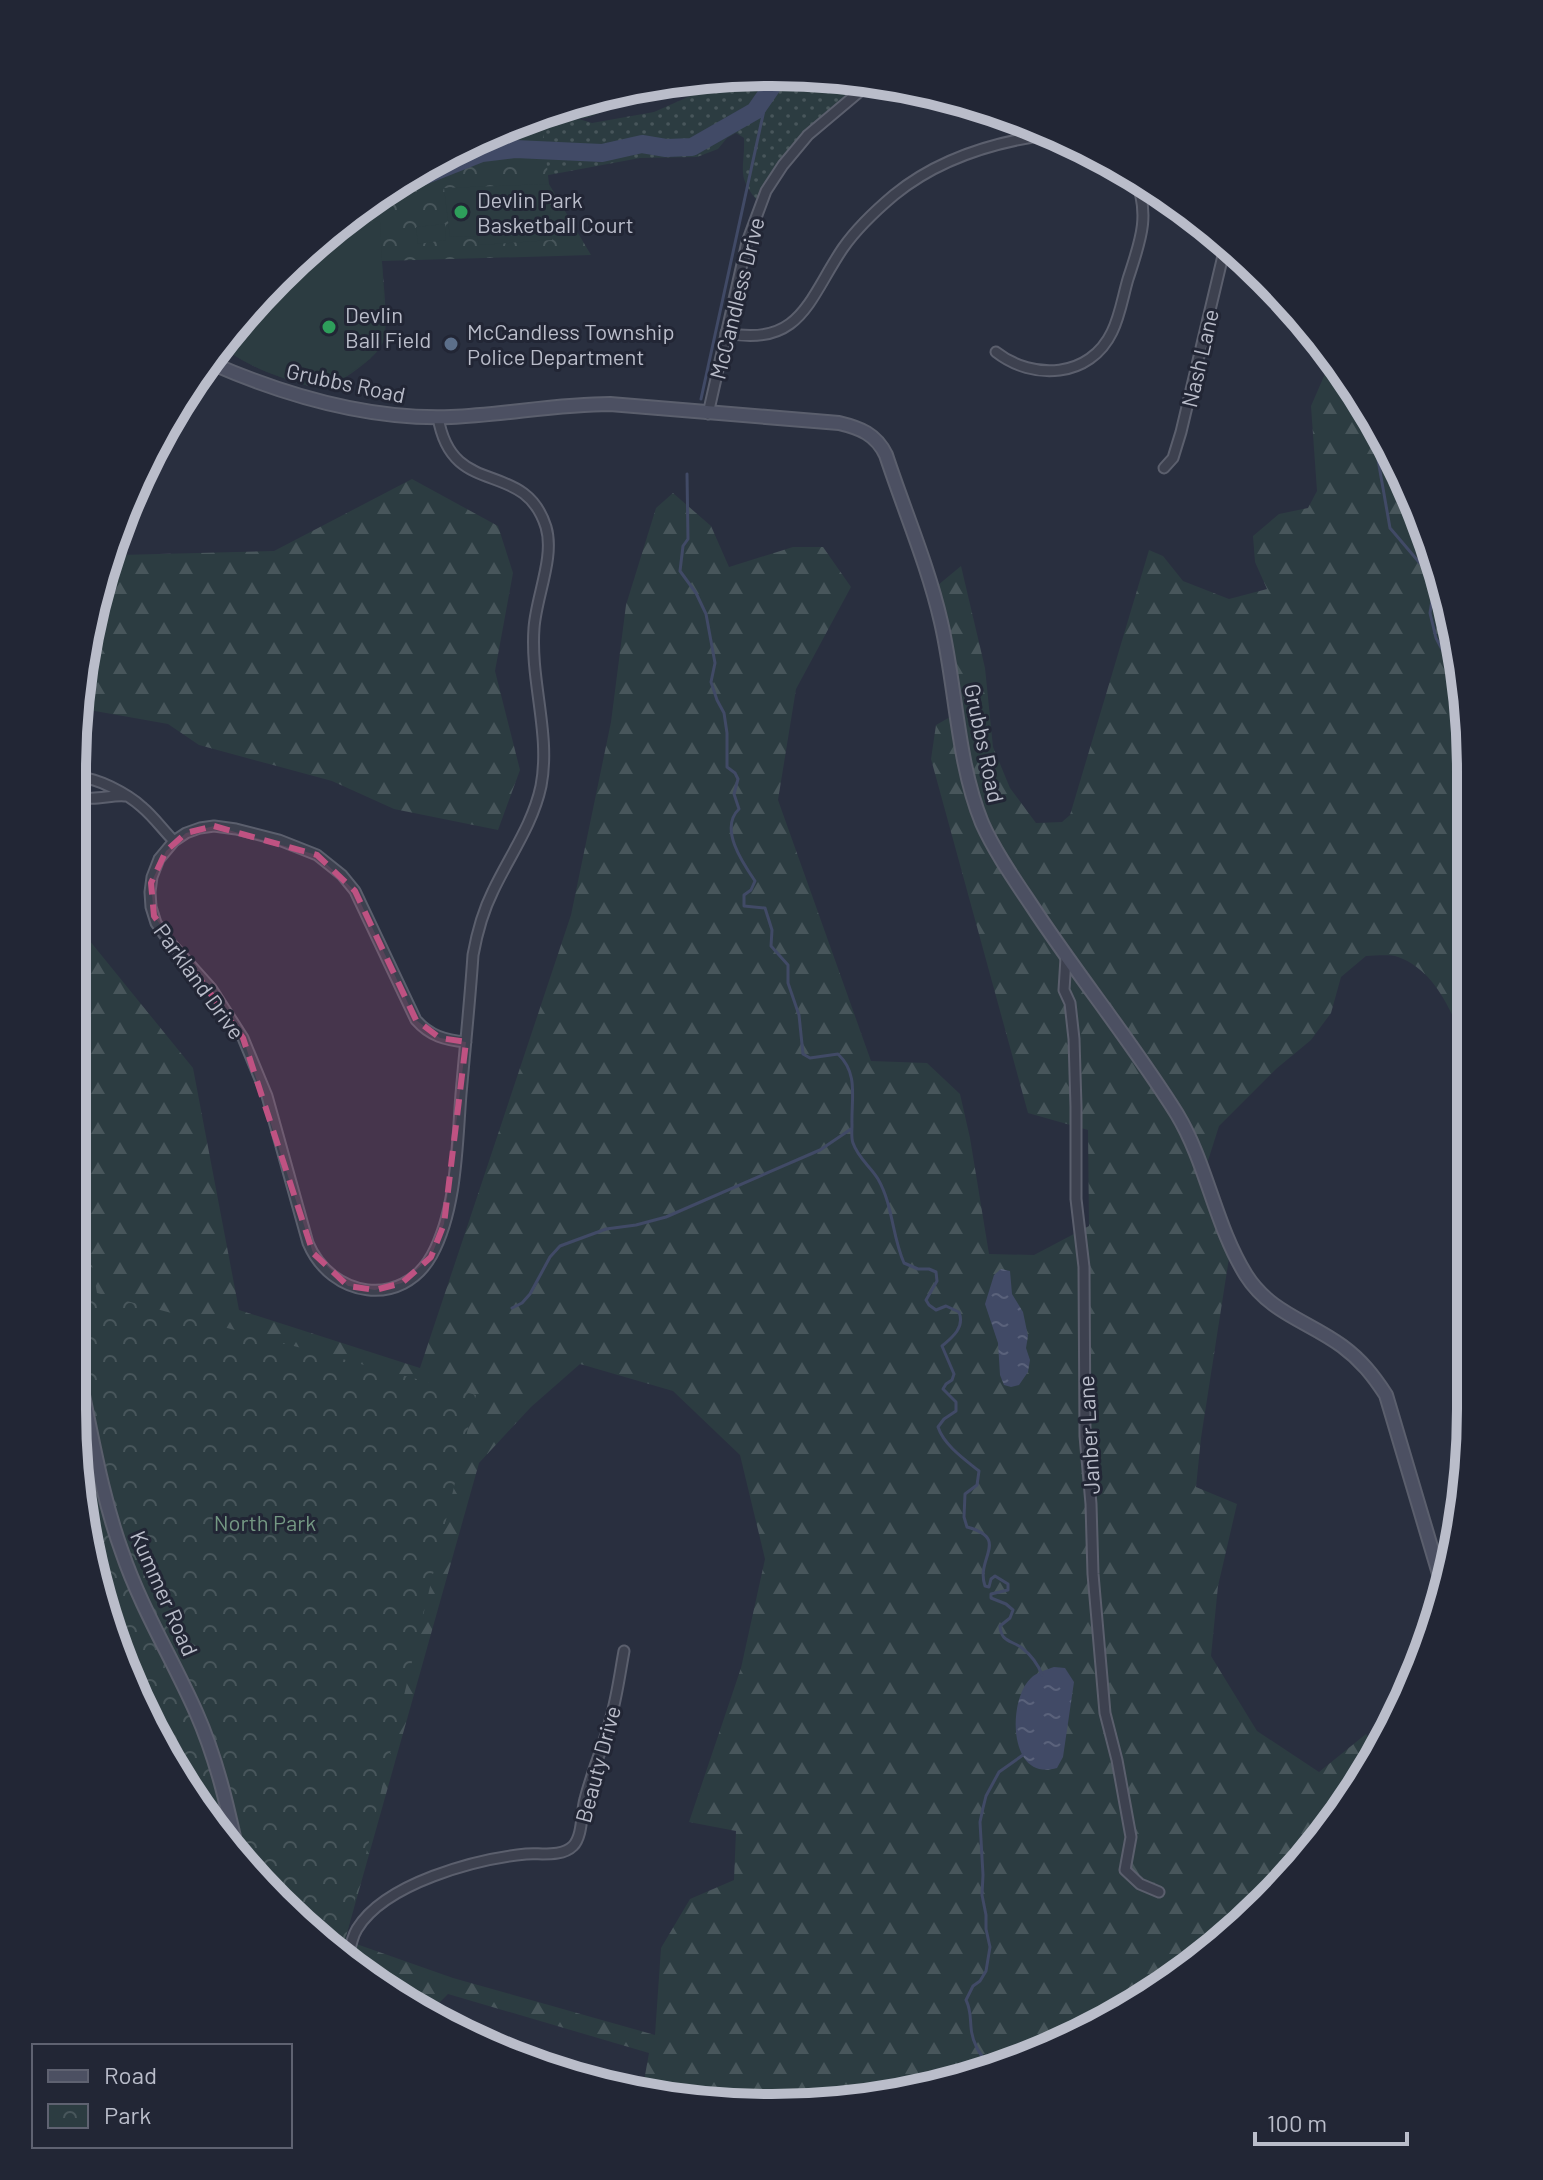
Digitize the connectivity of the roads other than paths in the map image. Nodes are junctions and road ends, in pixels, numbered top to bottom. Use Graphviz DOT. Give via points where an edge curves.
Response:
graph roads {
  1 [pos="859,92"];
  2 [pos="1034,138"];
  3 [pos="1140,195"];
  4 [pos="1223,256"];
  5 [pos="726,333"];
  6 [pos="996,352"];
  7 [pos="219,366"];
  8 [pos="708,414"];
  9 [pos="438,417"];
  10 [pos="1164,468"];
  11 [pos="86,777"];
  12 [pos="125,796"];
  13 [pos="86,798"];
  14 [pos="174,841"];
  15 [pos="1066,958"];
  16 [pos="466,1042"];
  17 [pos="86,1410"];
  18 [pos="1438,1570"];
  19 [pos="624,1651"];
  20 [pos="233,1831"];
  21 [pos="1159,1892"];
  22 [pos="350,1949"];
  1 -- 5 [label="street, McCandless Drive" via="808,135 770,184 747,242"];
  2 -- 5 [label="street" via="964,155 915,180 856,230 793,322 759,336"];
  3 -- 6 [label="street" via="1143,226 1116,322 1103,345 1087,360 1059,371 1022,367"];
  4 -- 10 [label="street, Nash Lane" via="1181,432"];
  5 -- 8 [label="street, McCandless Drive"];
  7 -- 9 [label="street, Grubbs Road" via="332,404"];
  8 -- 9 [label="street, Grubbs Road" via="599,404"];
  8 -- 15 [label="street, Grubbs Road" via="839,423 869,433 882,446 936,604 982,822"];
  9 -- 16 [label="street, Parkland Drive" via="446,447 460,464 511,485 528,498 542,517 548,547 533,642 541,784 481,921"];
  11 -- 12 [label="street"];
  12 -- 13 [label="street"];
  12 -- 14 [label="street"];
  14 -- 16 [label="street" via="193,830 221,827 291,844 328,862 355,891 416,1020 440,1038"];
  14 -- 16 [label="street, Parkland Drive" via="159,859 151,883 156,923 211,988 243,1038 264,1088 308,1243 317,1261 340,1282 366,1290 396,1286 431,1257 453,1183"];
  15 -- 18 [label="street, Grubbs Road" via="1186,1131 1246,1275 1262,1296 1367,1367 1386,1395"];
  15 -- 21 [label="street, Janber Lane" via="1064,990 1074,1039 1076,1199 1084,1267 1085,1436 1105,1713 1131,1837 1125,1870"];
  17 -- 20 [label="street, Kummer Road" via="109,1515 141,1600 207,1739"];
  19 -- 22 [label="street, Beauty Drive" via="574,1846 559,1853 480,1861 427,1878 370,1913 355,1932"];
}
